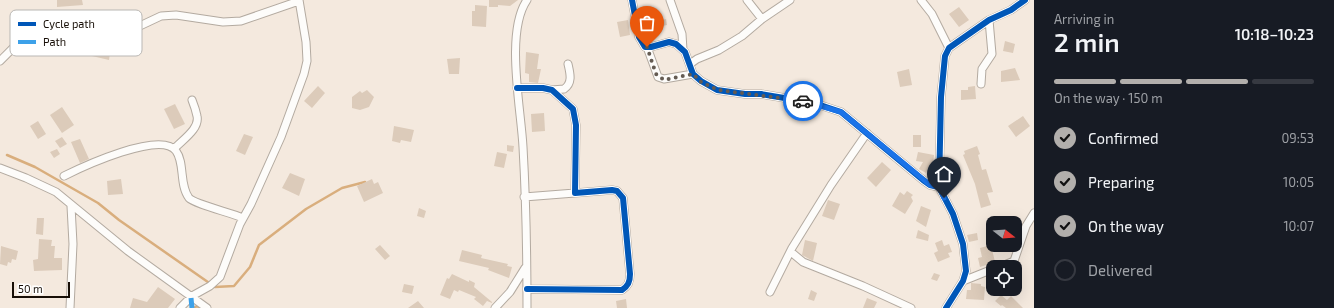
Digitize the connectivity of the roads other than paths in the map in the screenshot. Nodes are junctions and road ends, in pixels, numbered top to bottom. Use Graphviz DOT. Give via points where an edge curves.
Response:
graph roads {
  1 [pos="299,0"];
  2 [pos="527,0"];
  3 [pos="632,0"];
  4 [pos="670,0"];
  5 [pos="747,0"];
  6 [pos="790,0"];
  7 [pos="921,0"];
  8 [pos="1025,0"];
  9 [pos="762,19"];
  10 [pos="989,20"];
  11 [pos="142,25"];
  12 [pos="647,47"];
  13 [pos="949,48"];
  14 [pos="683,50"];
  15 [pos="10,52"];
  16 [pos="0,61"];
  17 [pos="568,64"];
  18 [pos="690,64"];
  19 [pos="693,74"];
  20 [pos="981,84"];
  21 [pos="518,88"];
  22 [pos="552,90"];
  23 [pos="192,100"];
  24 [pos="868,133"];
  25 [pos="174,149"];
  26 [pos="0,168"];
  27 [pos="64,176"];
  28 [pos="939,187"];
  29 [pos="575,193"];
  30 [pos="524,197"];
  31 [pos="71,206"];
  32 [pos="1034,213"];
  33 [pos="243,218"];
  34 [pos="791,252"];
  35 [pos="1014,260"];
  36 [pos="525,268"];
  37 [pos="986,272"];
  38 [pos="962,281"];
  39 [pos="527,289"];
  40 [pos="770,292"];
  41 [pos="192,296"];
  42 [pos="70,308"];
  43 [pos="180,308"];
  44 [pos="207,308"];
  45 [pos="495,308"];
  46 [pos="527,308"];
  47 [pos="911,308"];
  48 [pos="948,308"];
  1 -- 11 [label="street" via="241,21 223,22 176,15 161,16"];
  1 -- 33 [label="street" via="306,42 304,74 281,137 252,204"];
  2 -- 21 [label="street" via="521,10 518,28"];
  3 -- 12 [label="street" via="639,37"];
  4 -- 14 [label="street" via="682,34"];
  5 -- 9 [label="street"];
  6 -- 9 [label="street"];
  7 -- 13 [label="street" via="932,14"];
  8 -- 10 [label="street"];
  9 -- 18 [label="street" via="742,36"];
  10 -- 13 [label="street"];
  10 -- 20 [label="street" via="992,54 982,69"];
  12 -- 14 [label="street" via="669,42"];
  12 -- 19 [label="street" via="658,77 664,80"];
  13 -- 28 [label="street" via="945,56 941,97"];
  14 -- 18 [label="street"];
  15 -- 16 [label="street"];
  17 -- 22 [label="street" via="569,85 564,89"];
  18 -- 19 [label="street"];
  19 -- 24 [label="street" via="701,82 718,90 814,103 841,112"];
  21 -- 22 [label="street"];
  21 -- 30 [label="street"];
  22 -- 29 [label="street" via="573,109 576,125"];
  23 -- 25 [label="street" via="198,116 196,124"];
  24 -- 28 [label="street" via="930,185"];
  24 -- 34 [label="street" via="830,185"];
  25 -- 27 [label="street" via="163,145 130,149"];
  25 -- 33 [label="street" via="179,156 183,183 189,199"];
  26 -- 31 [label="street" via="56,192"];
  28 -- 38 [label="street" via="953,214 963,244 966,271"];
  29 -- 30 [label="street"];
  29 -- 39 [label="street" via="612,190 617,191 623,198 630,281 622,290"];
  30 -- 36 [label="street"];
  31 -- 41 [label="street" via="128,251"];
  31 -- 42 [label="street" via="73,244"];
  32 -- 35 [label="street" via="1026,226"];
  33 -- 41 [label="street" via="220,277"];
  34 -- 40 [label="street"];
  34 -- 47 [label="street" via="803,262"];
  36 -- 39 [label="street"];
  36 -- 45 [label="street" via="510,292"];
  37 -- 38 [label="street"];
  38 -- 48 [label="street"];
  39 -- 46 [label="street"];
  41 -- 43 [label="street"];
  41 -- 44 [label="street"];
}
